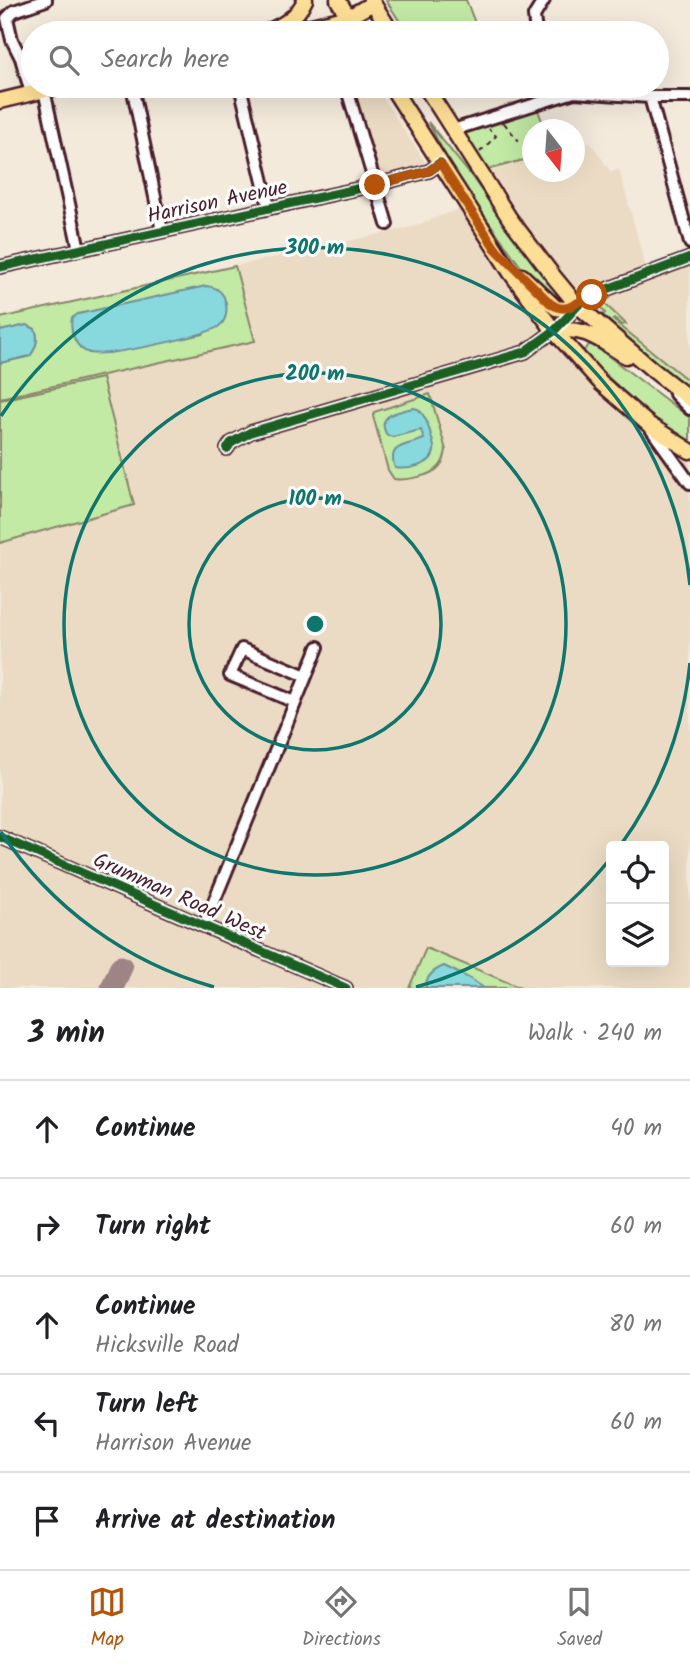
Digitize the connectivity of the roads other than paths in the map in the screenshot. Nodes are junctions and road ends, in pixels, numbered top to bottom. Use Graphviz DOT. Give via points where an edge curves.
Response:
graph roads {
  1 [pos="46,0"];
  2 [pos="305,0"];
  3 [pos="338,0"];
  4 [pos="544,0"];
  5 [pos="372,1"];
  6 [pos="349,17"];
  7 [pos="287,21"];
  8 [pos="332,21"];
  9 [pos="351,21"];
  10 [pos="384,21"];
  11 [pos="535,21"];
  12 [pos="21,58"];
  13 [pos="21,96"];
  14 [pos="669,97"];
  15 [pos="690,97"];
  16 [pos="39,98"];
  17 [pos="134,98"];
  18 [pos="243,98"];
  19 [pos="350,98"];
  20 [pos="399,98"];
  21 [pos="433,98"];
  22 [pos="538,98"];
  23 [pos="650,98"];
  24 [pos="0,101"];
  25 [pos="453,130"];
  26 [pos="440,163"];
  27 [pos="375,185"];
  28 [pos="269,207"];
  29 [pos="387,224"];
  30 [pos="162,231"];
  31 [pos="690,243"];
  32 [pos="495,248"];
  33 [pos="79,249"];
  34 [pos="690,258"];
  35 [pos="0,267"];
  36 [pos="577,305"];
  37 [pos="554,331"];
  38 [pos="654,371"];
  39 [pos="690,399"];
  40 [pos="690,409"];
  41 [pos="648,424"];
  42 [pos="227,449"];
  43 [pos="690,451"];
  44 [pos="690,483"];
  45 [pos="318,647"];
  46 [pos="306,677"];
  47 [pos="295,702"];
  48 [pos="0,837"];
  49 [pos="204,926"];
  50 [pos="346,988"];
  1 -- 12 [label="street" via="7,18"];
  2 -- 7 [label="main road"];
  3 -- 6 [label="main road"];
  4 -- 11 [label="street"];
  5 -- 6 [label="main road"];
  5 -- 10 [label="main road"];
  6 -- 8 [label="main road"];
  6 -- 9 [label="main road"];
  13 -- 24 [label="main road"];
  14 -- 15 [label="street"];
  16 -- 33 [label="street"];
  17 -- 30 [label="street"];
  18 -- 28 [label="street"];
  19 -- 27 [label="street"];
  20 -- 26 [label="main road"];
  21 -- 25 [label="main road"];
  22 -- 25 [label="street"];
  23 -- 31 [label="street"];
  25 -- 36 [label="main road" via="516,228"];
  26 -- 27 [label="street, Harrison Avenue" via="429,171"];
  26 -- 32 [label="main road"];
  27 -- 28 [label="street, Harrison Avenue"];
  27 -- 29 [label="street"];
  28 -- 30 [label="street, Harrison Avenue"];
  30 -- 33 [label="street, Harrison Avenue"];
  32 -- 36 [label="main road" via="556,308"];
  32 -- 37 [label="main road"];
  33 -- 35 [label="street, Harrison Avenue"];
  34 -- 36 [label="street" via="586,297"];
  36 -- 37 [label="street"];
  36 -- 38 [label="main road"];
  37 -- 38 [label="main road" via="582,331"];
  37 -- 41 [label="main road" via="602,384"];
  37 -- 42 [label="street" via="525,352 251,432"];
  38 -- 39 [label="main road"];
  38 -- 40 [label="street"];
  41 -- 43 [label="main road"];
  41 -- 44 [label="street"];
  45 -- 46 [label="street"];
  46 -- 47 [label="street"];
  46 -- 47 [label="street" via="242,649 230,675"];
  47 -- 49 [label="street"];
  48 -- 49 [label="street, Grumman Road West"];
  49 -- 50 [label="street, Grumman Road West"];
}
